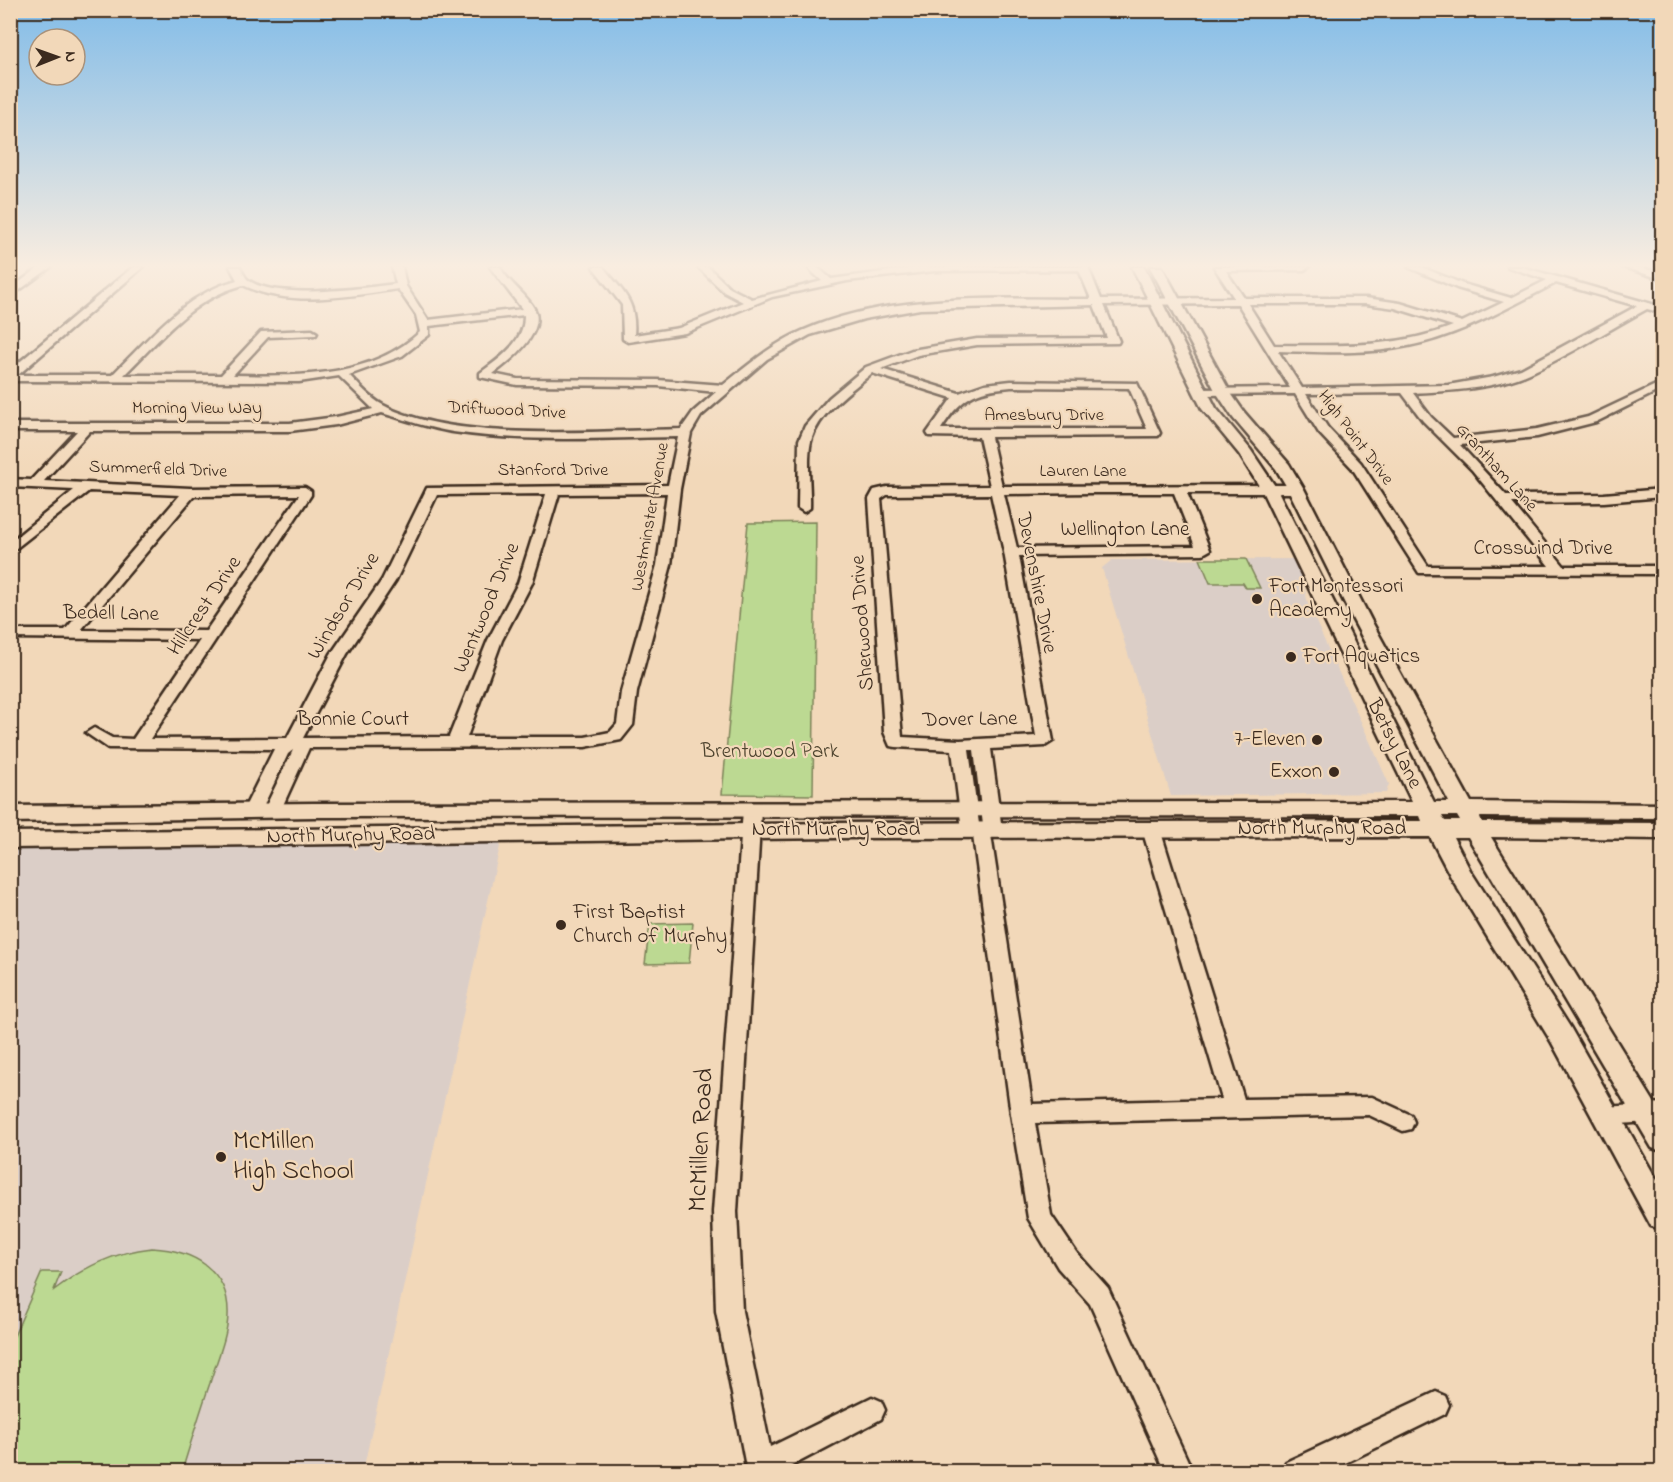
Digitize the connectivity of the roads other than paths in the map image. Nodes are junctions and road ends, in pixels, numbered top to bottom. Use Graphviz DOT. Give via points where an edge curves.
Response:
graph roads {
  1 [pos="58,336"];
  2 [pos="158,336"];
  3 [pos="263,336"];
  4 [pos="422,336"];
  5 [pos="525,336"];
  6 [pos="628,336"];
  7 [pos="647,336"];
  8 [pos="803,336"];
  9 [pos="1112,336"];
  10 [pos="1172,336"];
  11 [pos="1194,336"];
  12 [pos="1263,336"];
  13 [pos="1434,336"];
  14 [pos="1588,336"];
  15 [pos="1270,348"];
  16 [pos="870,369"];
  17 [pos="343,374"];
  18 [pos="10,377"];
  19 [pos="115,378"];
  20 [pos="223,380"];
  21 [pos="1662,385"];
  22 [pos="725,389"];
  23 [pos="1406,390"];
  24 [pos="1200,392"];
  25 [pos="1223,392"];
  26 [pos="1299,392"];
  27 [pos="961,397"];
  28 [pos="382,410"];
  29 [pos="10,427"];
  30 [pos="86,428"];
  31 [pos="685,433"];
  32 [pos="984,434"];
  33 [pos="1450,442"];
  34 [pos="10,483"];
  35 [pos="35,483"];
  36 [pos="87,486"];
  37 [pos="554,489"];
  38 [pos="674,489"];
  39 [pos="1179,489"];
  40 [pos="1269,489"];
  41 [pos="1296,489"];
  42 [pos="305,490"];
  43 [pos="996,490"];
  44 [pos="432,491"];
  45 [pos="190,492"];
  46 [pos="1662,493"];
  47 [pos="875,499"];
  48 [pos="1502,499"];
  49 [pos="804,508"];
  50 [pos="10,549"];
  51 [pos="1011,552"];
  52 [pos="1424,570"];
  53 [pos="1560,570"];
  54 [pos="1662,570"];
  55 [pos="1314,582"];
  56 [pos="1343,582"];
  57 [pos="10,634"];
  58 [pos="70,634"];
  59 [pos="211,636"];
  60 [pos="1365,687"];
  61 [pos="1399,688"];
  62 [pos="94,733"];
  63 [pos="615,736"];
  64 [pos="1045,741"];
  65 [pos="293,742"];
  66 [pos="454,742"];
  67 [pos="896,742"];
  68 [pos="138,744"];
  69 [pos="982,744"];
  70 [pos="960,745"];
  71 [pos="262,811"];
  72 [pos="1662,811"];
  73 [pos="10,814"];
  74 [pos="1432,819"];
  75 [pos="1470,819"];
  76 [pos="751,820"];
  77 [pos="981,822"];
  78 [pos="1151,829"];
  79 [pos="1662,831"];
  80 [pos="10,840"];
  81 [pos="1236,1108"];
  82 [pos="1655,1113"];
  83 [pos="1022,1114"];
  84 [pos="1606,1116"];
  85 [pos="1403,1122"];
  86 [pos="1662,1139"];
  87 [pos="1662,1216"];
  88 [pos="1437,1406"];
  89 [pos="872,1410"];
  90 [pos="760,1469"];
  91 [pos="1179,1472"];
  92 [pos="1296,1472"];
  1 -- 18 [label="street"];
  2 -- 19 [label="street"];
  3 -- 20 [label="street"];
  4 -- 17 [label="street" via="400,356"];
  5 -- 22 [label="street" via="521,344 484,375 518,382 658,383"];
  6 -- 7 [label="street"];
  8 -- 22 [label="street, Westminster Avenue" via="763,357"];
  9 -- 16 [label="street" via="1114,341 977,342 916,352"];
  10 -- 24 [label="main road, Betsy Lane"];
  11 -- 25 [label="main road, Betsy Lane"];
  12 -- 15 [label="street, High Point Drive"];
  13 -- 15 [label="street" via="1391,346"];
  14 -- 23 [label="street" via="1525,370 1471,384"];
  15 -- 26 [label="street, High Point Drive"];
  16 -- 27 [label="street"];
  16 -- 49 [label="street" via="833,400 812,426 806,440"];
  17 -- 20 [label="street"];
  17 -- 28 [label="street, Driftwood Drive"];
  18 -- 19 [label="street"];
  19 -- 20 [label="street"];
  21 -- 33 [label="street" via="1592,420 1537,433"];
  22 -- 31 [label="street, Westminster Avenue" via="698,414"];
  23 -- 26 [label="street"];
  23 -- 33 [label="street, Grantham Lane" via="1426,419"];
  24 -- 25 [label="street"];
  24 -- 40 [label="main road, Betsy Lane"];
  25 -- 26 [label="street"];
  25 -- 41 [label="main road, Betsy Lane"];
  26 -- 52 [label="street, High Point Drive" via="1323,430 1358,466"];
  27 -- 32 [label="street, Amesbury Drive" via="933,433"];
  27 -- 32 [label="street, Amesbury Drive" via="987,387 1015,385 1133,385 1154,433"];
  28 -- 30 [label="street, Morning View Way" via="291,426"];
  28 -- 31 [label="street, Driftwood Drive" via="438,426 473,430"];
  29 -- 30 [label="street, Morning View Way"];
  30 -- 35 [label="street"];
  31 -- 38 [label="street, Westminster Avenue"];
  32 -- 43 [label="street, Devenshire Drive"];
  33 -- 48 [label="street, Grantham Lane"];
  34 -- 35 [label="street, Summerfield Drive"];
  35 -- 36 [label="street, Summerfield Drive"];
  36 -- 45 [label="street, Summerfield Drive"];
  36 -- 50 [label="street"];
  37 -- 38 [label="street, Stanford Drive"];
  37 -- 44 [label="street, Stanford Drive"];
  37 -- 66 [label="street, Wentwood Drive" via="525,584 495,639"];
  38 -- 63 [label="street, Westminster Avenue" via="664,565 629,692 624,725"];
  39 -- 40 [label="street, Lauren Lane"];
  39 -- 43 [label="street, Lauren Lane"];
  39 -- 51 [label="street, Wellington Lane" via="1203,550"];
  40 -- 41 [label="street, Lauren Lane"];
  40 -- 55 [label="main road, Betsy Lane"];
  41 -- 56 [label="main road, Betsy Lane"];
  42 -- 45 [label="street, Summerfield Drive"];
  42 -- 59 [label="street, Hillcrest Drive"];
  43 -- 47 [label="street, Lauren Lane" via="887,491"];
  43 -- 51 [label="street, Devenshire Drive"];
  44 -- 65 [label="street, Windsor Drive" via="389,580 339,654"];
  45 -- 58 [label="street"];
  46 -- 48 [label="street"];
  47 -- 67 [label="street, Sherwood Drive" via="892,732"];
  48 -- 53 [label="street, Grantham Lane"];
  51 -- 64 [label="street, Devenshire Drive"];
  52 -- 53 [label="street, Crosswind Drive"];
  53 -- 54 [label="street, Crosswind Drive"];
  55 -- 56 [label="main road"];
  55 -- 60 [label="main road, Betsy Lane"];
  56 -- 61 [label="main road, Betsy Lane"];
  57 -- 58 [label="street, Bedell Lane"];
  58 -- 59 [label="street, Bedell Lane"];
  59 -- 68 [label="street, Hillcrest Drive"];
  60 -- 61 [label="main road"];
  60 -- 74 [label="main road, Betsy Lane"];
  61 -- 75 [label="main road, Betsy Lane"];
  62 -- 68 [label="street, Bonnie Court" via="108,743"];
  63 -- 66 [label="street, Bonnie Court" via="585,742"];
  64 -- 69 [label="street, Dover Lane"];
  65 -- 66 [label="street, Bonnie Court"];
  65 -- 68 [label="street, Bonnie Court"];
  65 -- 71 [label="street" via="302,750"];
  67 -- 70 [label="street, Dover Lane"];
  69 -- 70 [label="street, Dover Lane"];
  69 -- 77 [label="street"];
  70 -- 77 [label="street"];
  71 -- 73 [label="main road, North Murphy Road"];
  71 -- 76 [label="main road, North Murphy Road"];
  72 -- 75 [label="main road, North Murphy Road"];
  74 -- 75 [label="main road, North Murphy Road"];
  74 -- 77 [label="main road, North Murphy Road"];
  74 -- 78 [label="main road, North Murphy Road"];
  74 -- 84 [label="main road, Betsy Lane" via="1460,873 1561,1035"];
  75 -- 79 [label="main road, North Murphy Road"];
  75 -- 82 [label="main road, Betsy Lane" via="1527,922"];
  76 -- 77 [label="main road, North Murphy Road"];
  76 -- 80 [label="main road, North Murphy Road"];
  76 -- 90 [label="street, McMillen Road" via="725,1212 729,1311"];
  77 -- 78 [label="main road, North Murphy Road"];
  77 -- 83 [label="street"];
  78 -- 81 [label="street"];
  81 -- 83 [label="street"];
  81 -- 85 [label="street" via="1372,1106"];
  82 -- 84 [label="street"];
  82 -- 86 [label="main road, Betsy Lane"];
  83 -- 91 [label="street" via="1040,1218 1067,1260 1099,1296"];
  84 -- 87 [label="main road, Betsy Lane"];
  88 -- 92 [label="street"];
  89 -- 90 [label="street"];
}
